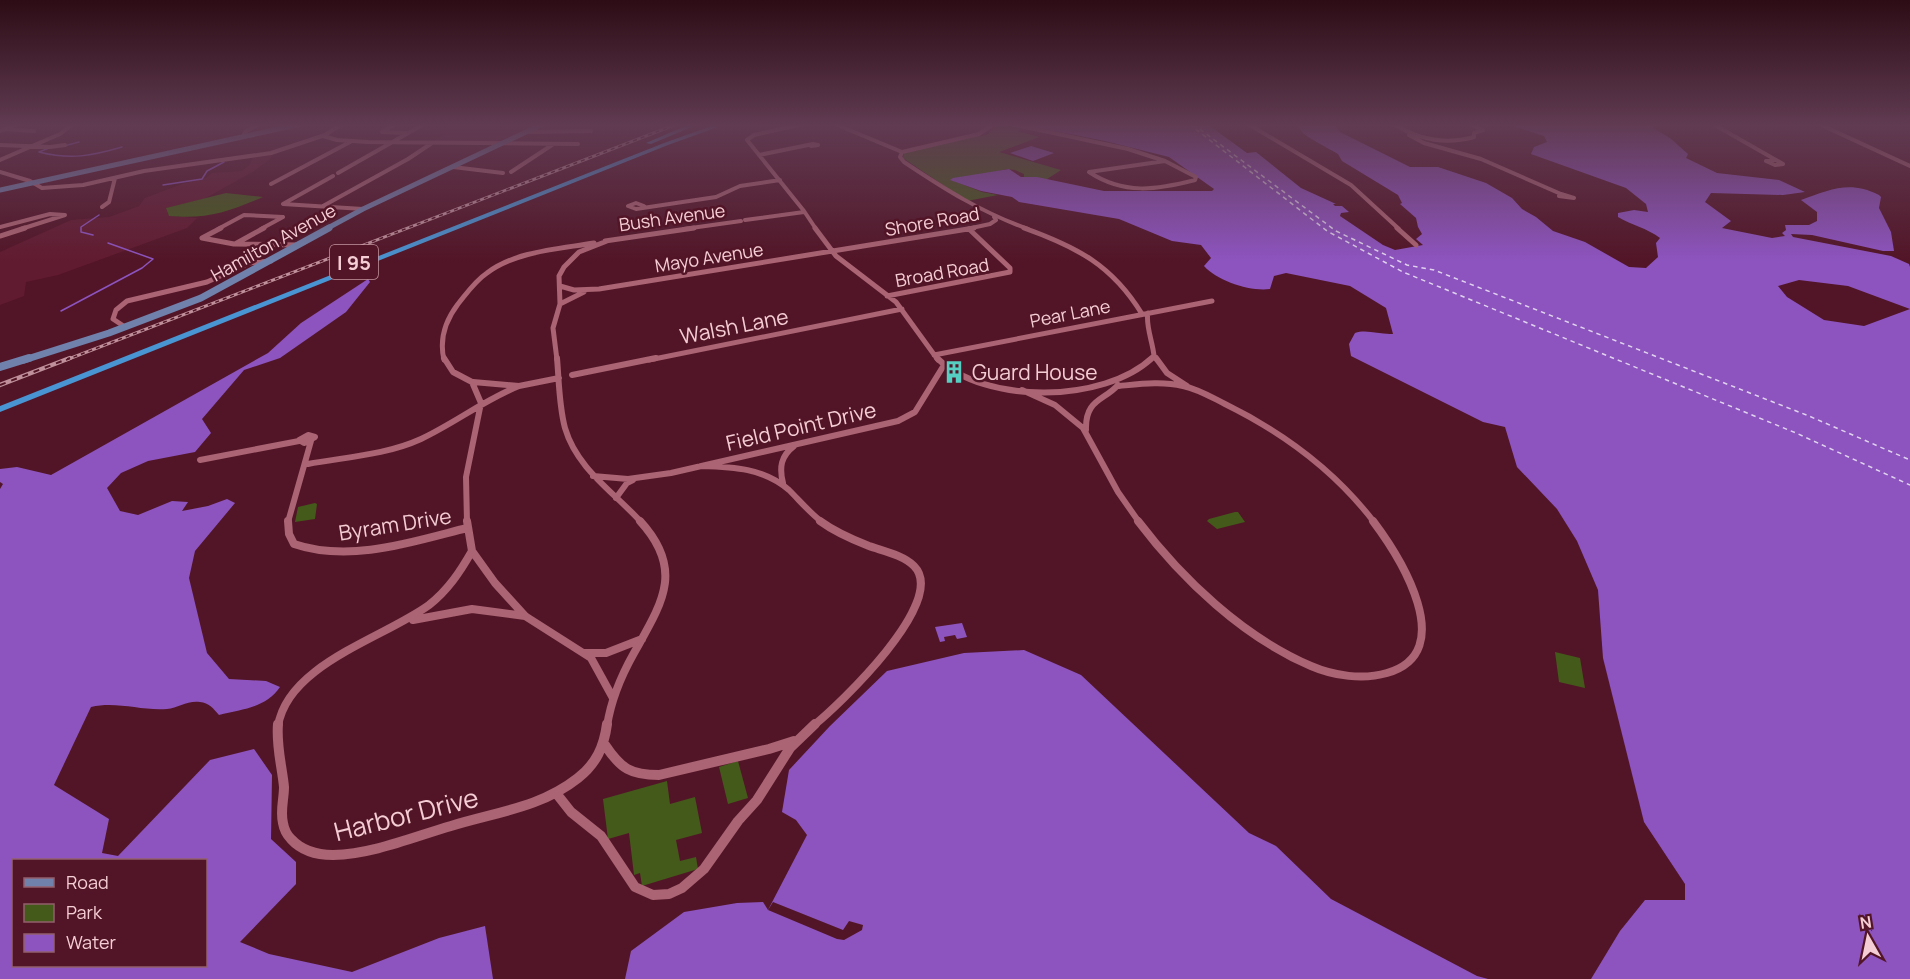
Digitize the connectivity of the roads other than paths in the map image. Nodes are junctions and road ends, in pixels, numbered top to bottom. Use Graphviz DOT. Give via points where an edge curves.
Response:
graph roads {
  1 [pos="93,170"];
  2 [pos="153,170"];
  3 [pos="296,170"];
  4 [pos="344,170"];
  5 [pos="389,170"];
  6 [pos="447,170"];
  7 [pos="475,170"];
  8 [pos="515,170"];
  9 [pos="586,170"];
  10 [pos="589,170"];
  11 [pos="599,170"];
  12 [pos="771,170"];
  13 [pos="916,170"];
  14 [pos="1103,170"];
  15 [pos="1182,170"];
  16 [pos="1325,170"];
  17 [pos="1505,170"];
  18 [pos="0,172"];
  19 [pos="511,172"];
  20 [pos="338,173"];
  21 [pos="503,173"];
  22 [pos="333,176"];
  23 [pos="115,178"];
  24 [pos="566,178"];
  25 [pos="780,180"];
  26 [pos="32,183"];
  27 [pos="271,184"];
  28 [pos="0,190"];
  29 [pos="1560,194"];
  30 [pos="323,206"];
  31 [pos="644,206"];
  32 [pos="102,207"];
  33 [pos="363,209"];
  34 [pos="804,212"];
  35 [pos="994,217"];
  36 [pos="992,223"];
  37 [pos="1015,223"];
  38 [pos="0,227"];
  39 [pos="969,229"];
  40 [pos="0,236"];
  41 [pos="443,239"];
  42 [pos="607,241"];
  43 [pos="234,244"];
  44 [pos="1416,245"];
  45 [pos="297,246"];
  46 [pos="565,247"];
  47 [pos="831,251"];
  48 [pos="579,252"];
  49 [pos="270,261"];
  50 [pos="560,286"];
  51 [pos="592,290"];
  52 [pos="887,296"];
  53 [pos="1212,301"];
  54 [pos="560,304"];
  55 [pos="902,309"];
  56 [pos="1145,314"];
  57 [pos="126,327"];
  58 [pos="206,327"];
  59 [pos="934,355"];
  60 [pos="1154,356"];
  61 [pos="944,365"];
  62 [pos="3,367"];
  63 [pos="572,375"];
  64 [pos="559,378"];
  65 [pos="472,382"];
  66 [pos="1117,384"];
  67 [pos="519,386"];
  68 [pos="1191,388"];
  69 [pos="1022,390"];
  70 [pos="0,401"];
  71 [pos="481,403"];
  72 [pos="0,409"];
  73 [pos="1086,430"];
  74 [pos="299,441"];
  75 [pos="798,444"];
  76 [pos="200,460"];
  77 [pos="308,464"];
  78 [pos="701,466"];
  79 [pos="593,476"];
  80 [pos="638,478"];
  81 [pos="783,483"];
  82 [pos="616,498"];
  83 [pos="467,528"];
  84 [pos="472,551"];
  85 [pos="525,616"];
  86 [pos="405,622"];
  87 [pos="642,639"];
  88 [pos="584,653"];
  89 [pos="613,698"];
  90 [pos="796,740"];
  91 [pos="605,745"];
  92 [pos="556,793"];
  1 -- 26 [label="main road"];
  2 -- 23 [label="street"];
  3 -- 27 [label="street"];
  4 -- 20 [label="street"];
  5 -- 30 [label="street"];
  6 -- 33 [label="main road, Hamilton Avenue"];
  7 -- 21 [label="street"];
  8 -- 19 [label="street"];
  9 -- 24 [label="highway"];
  10 -- 24 [label="highway, I 95"];
  11 -- 58 [label="highway, I 95"];
  12 -- 25 [label="street"];
  13 -- 35 [label="street, Shore Road"];
  14 -- 15 [label="street" via="1089,172 1119,187 1131,188 1195,180"];
  16 -- 44 [label="street" via="1351,185"];
  17 -- 29 [label="street"];
  18 -- 26 [label="street"];
  22 -- 30 [label="street" via="283,204"];
  23 -- 26 [label="street" via="52,189"];
  23 -- 32 [label="street" via="109,202"];
  24 -- 70 [label="highway, I 95"];
  25 -- 31 [label="street" via="740,186 716,197"];
  25 -- 34 [label="street"];
  26 -- 28 [label="main road"];
  30 -- 33 [label="street"];
  33 -- 45 [label="main road, Hamilton Avenue"];
  34 -- 42 [label="street, Bush Avenue"];
  34 -- 47 [label="street"];
  35 -- 36 [label="street, Shore Road"];
  35 -- 37 [label="street"];
  36 -- 37 [label="street"];
  36 -- 39 [label="street, Shore Road"];
  37 -- 56 [label="street" via="1051,237 1100,265"];
  38 -- 40 [label="street" via="50,214 65,215"];
  39 -- 47 [label="street, Shore Road"];
  39 -- 52 [label="street, Broad Road" via="1010,272"];
  41 -- 58 [label="highway"];
  42 -- 46 [label="street"];
  42 -- 48 [label="street"];
  43 -- 43 [label="street" via="202,238 244,215 283,217"];
  43 -- 45 [label="street"];
  45 -- 49 [label="main road, Hamilton Avenue"];
  46 -- 48 [label="street"];
  46 -- 65 [label="street" via="521,256 498,266 477,280 451,313 440,341 442,354 453,372"];
  47 -- 51 [label="street, Mayo Avenue"];
  47 -- 52 [label="street"];
  48 -- 50 [label="street" via="561,272"];
  49 -- 57 [label="main road, Hamilton Avenue" via="212,293"];
  49 -- 57 [label="street" via="249,261 204,283 127,301 113,319"];
  50 -- 51 [label="street, Mayo Avenue"];
  50 -- 54 [label="street, Harbor Drive"];
  51 -- 54 [label="street, Mayo Avenue"];
  52 -- 55 [label="street"];
  53 -- 56 [label="street, Pear Lane"];
  54 -- 64 [label="street, Harbor Drive" via="554,328"];
  55 -- 59 [label="street"];
  55 -- 63 [label="street, Walsh Lane"];
  56 -- 59 [label="street, Pear Lane"];
  56 -- 60 [label="street"];
  57 -- 62 [label="main road, Hamilton Avenue"];
  58 -- 72 [label="highway, I 95"];
  59 -- 61 [label="street"];
  60 -- 66 [label="street"];
  60 -- 68 [label="street" via="1167,373"];
  61 -- 69 [label="street" via="975,380"];
  61 -- 75 [label="street, Field Point Drive" via="908,417"];
  64 -- 67 [label="street"];
  64 -- 79 [label="street, Harbor Drive" via="569,443"];
  65 -- 67 [label="street"];
  65 -- 71 [label="street"];
  66 -- 68 [label="street"];
  66 -- 69 [label="street"];
  66 -- 73 [label="street" via="1096,399 1086,413"];
  67 -- 71 [label="street"];
  68 -- 73 [label="street" via="1285,438 1321,466 1360,505 1383,535 1409,582 1423,628 1421,648 1414,658 1383,675 1354,676 1310,665 1270,643 1212,597 1152,539 1117,492"];
  69 -- 73 [label="street" via="1058,407"];
  71 -- 77 [label="street" via="409,444"];
  71 -- 83 [label="street" via="466,477"];
  74 -- 76 [label="street"];
  74 -- 77 [label="street, Byram Drive" via="308,435 315,436"];
  75 -- 78 [label="street, Field Point Drive"];
  75 -- 81 [label="street" via="782,459"];
  77 -- 83 [label="street, Byram Drive" via="287,519 290,539 300,547 319,551 359,550"];
  78 -- 80 [label="street, Field Point Drive"];
  78 -- 81 [label="street" via="748,470"];
  79 -- 80 [label="street, Field Point Drive"];
  79 -- 82 [label="street, Harbor Drive"];
  80 -- 82 [label="street" via="627,483"];
  81 -- 90 [label="street" via="829,528 905,559 918,571 921,582 911,614 890,647 848,694"];
  82 -- 87 [label="street, Harbor Drive" via="658,542 666,565 662,603"];
  83 -- 84 [label="street"];
  84 -- 85 [label="street"];
  84 -- 86 [label="street, Harbor Drive" via="464,571 450,588"];
  85 -- 86 [label="street, Harbor Drive" via="472,609"];
  85 -- 88 [label="street"];
  86 -- 92 [label="street, Harbor Drive" via="320,669 294,692 281,712 277,735 284,791 282,822 293,841 326,855 357,852 528,807"];
  87 -- 88 [label="street" via="606,653"];
  87 -- 89 [label="street, Harbor Drive"];
  88 -- 89 [label="street" via="591,658"];
  89 -- 91 [label="street, Harbor Drive"];
  90 -- 91 [label="street" via="769,750 654,776 622,768 612,760"];
  90 -- 92 [label="street" via="706,868 680,888 663,894 643,892 636,886 610,846 574,817"];
  91 -- 92 [label="street, Harbor Drive" via="585,772"];
}
